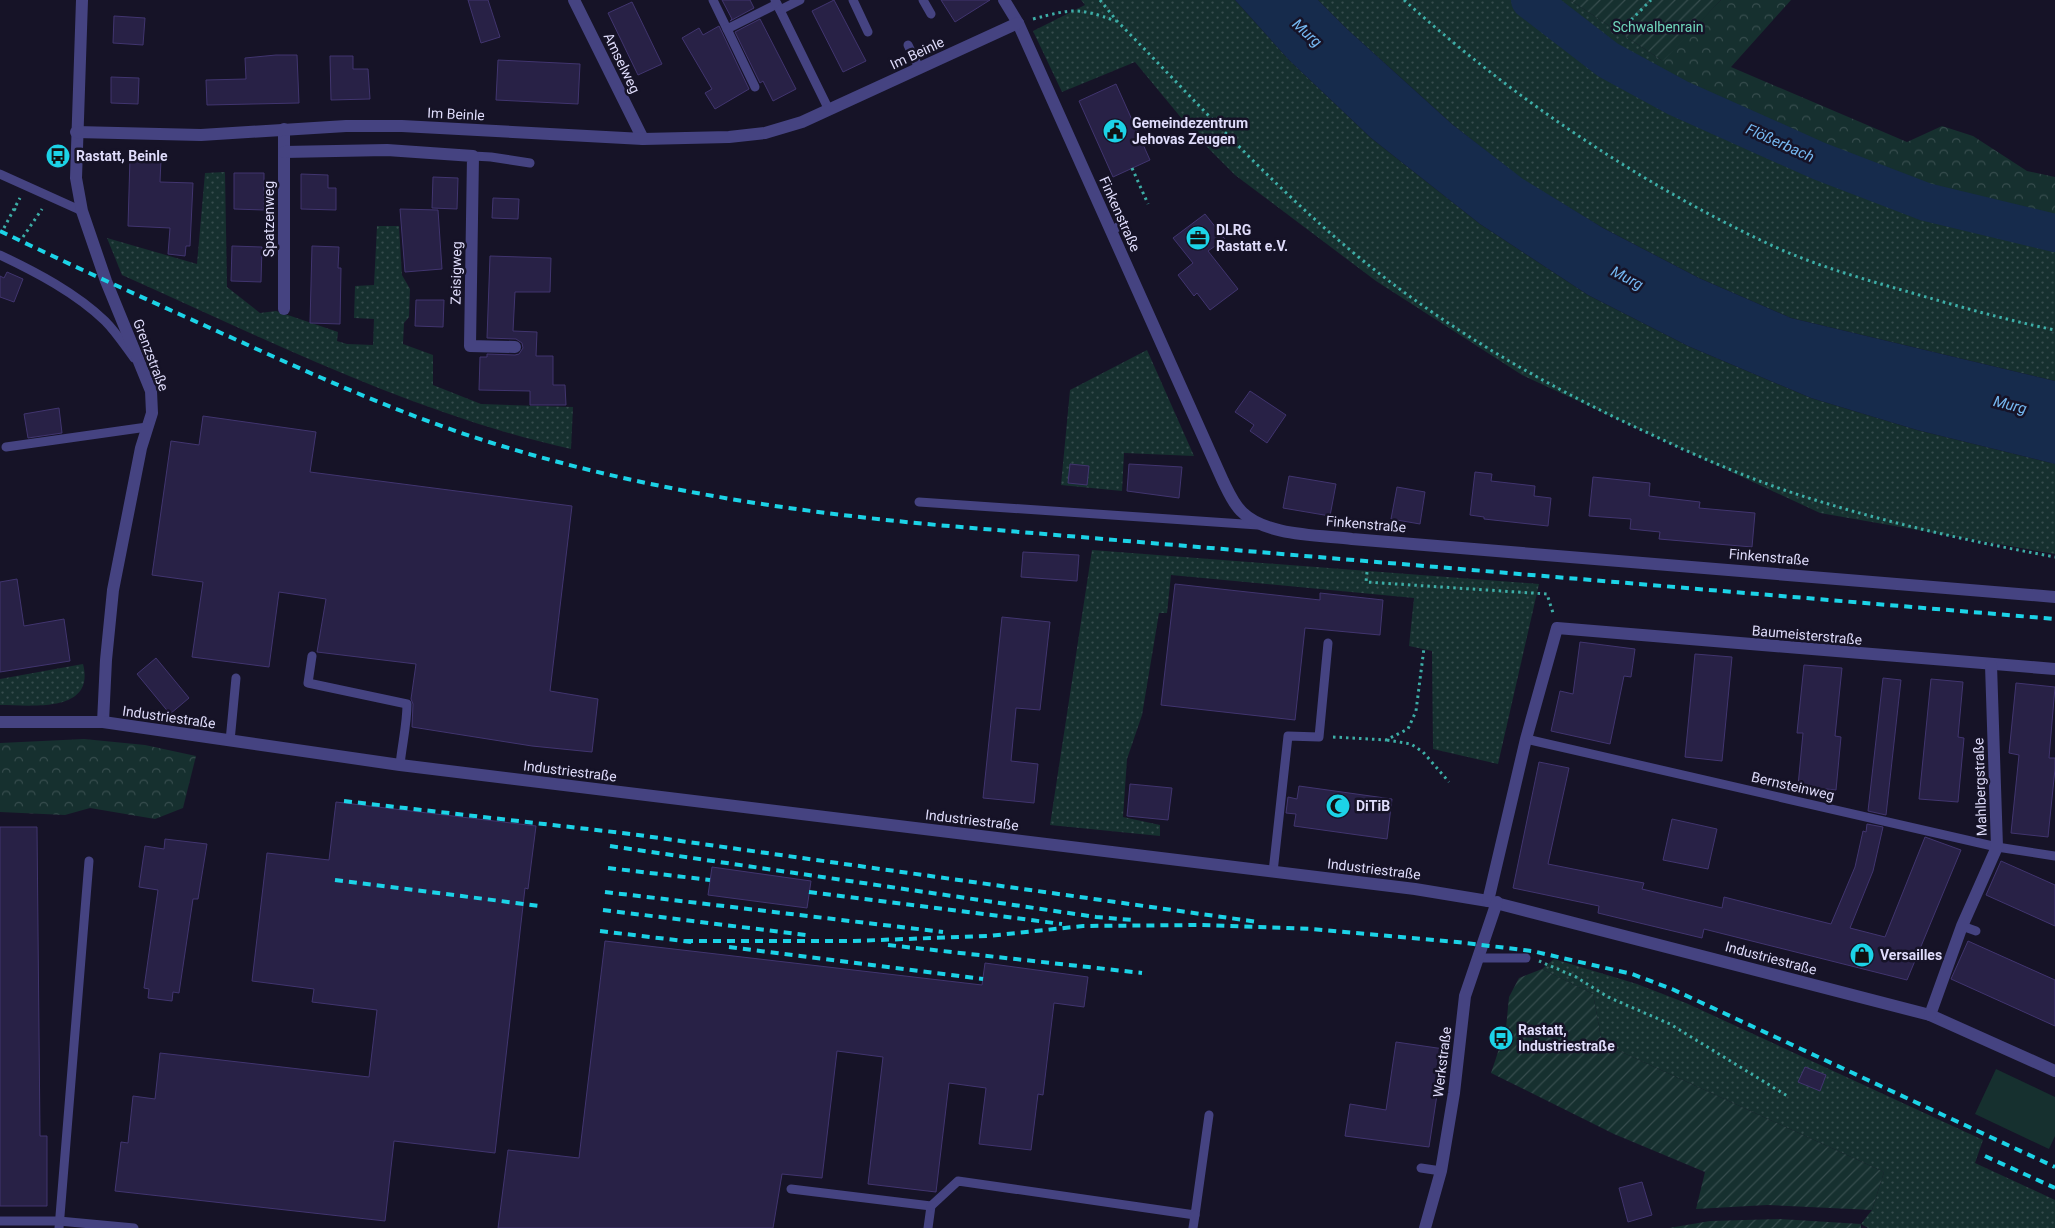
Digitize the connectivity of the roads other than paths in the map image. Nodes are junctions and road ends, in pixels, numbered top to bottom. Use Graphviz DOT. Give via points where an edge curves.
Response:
graph roads {
  1 [pos="82,0"];
  2 [pos="574,0"];
  3 [pos="713,0"];
  4 [pos="800,0"];
  5 [pos="853,0"];
  6 [pos="923,0"];
  7 [pos="1004,0"];
  8 [pos="777,5"];
  9 [pos="931,14"];
  10 [pos="1018,23"];
  11 [pos="726,28"];
  12 [pos="868,32"];
  13 [pos="908,45"];
  14 [pos="919,68"];
  15 [pos="755,87"];
  16 [pos="830,110"];
  17 [pos="284,129"];
  18 [pos="76,132"];
  19 [pos="643,139"];
  20 [pos="284,152"];
  21 [pos="473,156"];
  22 [pos="530,163"];
  23 [pos="0,174"];
  24 [pos="82,211"];
  25 [pos="1124,222"];
  26 [pos="1111,232"];
  27 [pos="0,255"];
  28 [pos="284,308"];
  29 [pos="515,347"];
  30 [pos="139,364"];
  31 [pos="147,427"];
  32 [pos="6,447"];
  33 [pos="919,502"];
  34 [pos="1263,526"];
  35 [pos="2055,597"];
  36 [pos="1557,628"];
  37 [pos="1328,643"];
  38 [pos="312,656"];
  39 [pos="1991,665"];
  40 [pos="2055,669"];
  41 [pos="236,678"];
  42 [pos="0,722"];
  43 [pos="103,722"];
  44 [pos="1526,739"];
  45 [pos="230,741"];
  46 [pos="400,765"];
  47 [pos="1997,847"];
  48 [pos="2055,856"];
  49 [pos="89,861"];
  50 [pos="1273,872"];
  51 [pos="1492,902"];
  52 [pos="1962,926"];
  53 [pos="1976,931"];
  54 [pos="1477,958"];
  55 [pos="1526,958"];
  56 [pos="1930,1015"];
  57 [pos="2055,1071"];
  58 [pos="1209,1115"];
  59 [pos="1421,1168"];
  60 [pos="1441,1171"];
  61 [pos="791,1189"];
  62 [pos="931,1206"];
  63 [pos="1195,1215"];
  64 [pos="0,1221"];
  65 [pos="59,1224"];
  66 [pos="134,1228"];
  67 [pos="928,1228"];
  68 [pos="1193,1228"];
  69 [pos="1425,1228"];
  1 -- 18 [label="street, Grenzstraße"];
  2 -- 19 [label="street, Amselweg"];
  3 -- 11 [label="lane"];
  4 -- 8 [label="lane"];
  5 -- 12 [label="lane"];
  6 -- 9 [label="lane"];
  7 -- 10 [label="street, Finkenstraße"];
  8 -- 11 [label="lane"];
  8 -- 16 [label="lane"];
  10 -- 14 [label="street, Im Beinle"];
  10 -- 26 [label="street, Finkenstraße"];
  11 -- 15 [label="lane"];
  13 -- 14 [label="lane"];
  14 -- 16 [label="street, Im Beinle"];
  16 -- 19 [label="street, Im Beinle" via="766,133"];
  17 -- 18 [label="street, Im Beinle" via="200,135"];
  17 -- 19 [label="street, Im Beinle" via="402,126"];
  17 -- 20 [label="street, Spatzenweg"];
  18 -- 24 [label="street, Grenzstraße" via="76,178"];
  20 -- 21 [label="street" via="387,150"];
  20 -- 28 [label="street, Spatzenweg"];
  21 -- 22 [label="lane"];
  21 -- 29 [label="street, Zeisigweg" via="470,346"];
  23 -- 24 [label="lane"];
  24 -- 30 [label="street, Grenzstraße"];
  25 -- 26 [label="lane"];
  26 -- 34 [label="street, Finkenstraße" via="1232,498 1245,515"];
  27 -- 30 [label="lane" via="56,284 81,302 106,322"];
  30 -- 31 [label="street, Grenzstraße" via="153,402"];
  31 -- 32 [label="lane"];
  31 -- 43 [label="street, Grenzstraße" via="113,590"];
  33 -- 34 [label="lane"];
  34 -- 35 [label="street, Finkenstraße" via="1352,539"];
  36 -- 39 [label="street, Baumeisterstraße"];
  36 -- 44 [label="street, Werkstraße"];
  37 -- 50 [label="lane" via="1319,737 1288,736"];
  38 -- 46 [label="lane" via="308,683 407,704 407,726"];
  39 -- 40 [label="street, Baumeisterstraße"];
  39 -- 47 [label="street, Mahlbergstraße"];
  41 -- 45 [label="lane"];
  42 -- 43 [label="street, Industriestraße"];
  43 -- 45 [label="street, Industriestraße"];
  44 -- 47 [label="lane, Bernsteinweg"];
  44 -- 51 [label="street, Werkstraße"];
  45 -- 46 [label="street, Industriestraße"];
  46 -- 50 [label="street, Industriestraße"];
  47 -- 48 [label="lane, Bernsteinweg"];
  47 -- 52 [label="street, Mahlbergstraße"];
  49 -- 65 [label="lane"];
  50 -- 51 [label="street, Industriestraße"];
  51 -- 54 [label="street, Werkstraße"];
  51 -- 56 [label="street, Industriestraße"];
  52 -- 53 [label="lane"];
  52 -- 56 [label="street, Mahlbergstraße"];
  54 -- 55 [label="lane"];
  54 -- 60 [label="street, Werkstraße" via="1465,996"];
  56 -- 57 [label="street, Industriestraße"];
  58 -- 63 [label="lane"];
  59 -- 60 [label="lane"];
  60 -- 69 [label="street, Werkstraße"];
  61 -- 62 [label="lane"];
  62 -- 63 [label="lane" via="958,1181"];
  62 -- 67 [label="lane"];
  63 -- 68 [label="lane"];
  64 -- 65 [label="lane"];
  65 -- 66 [label="lane"];
}
